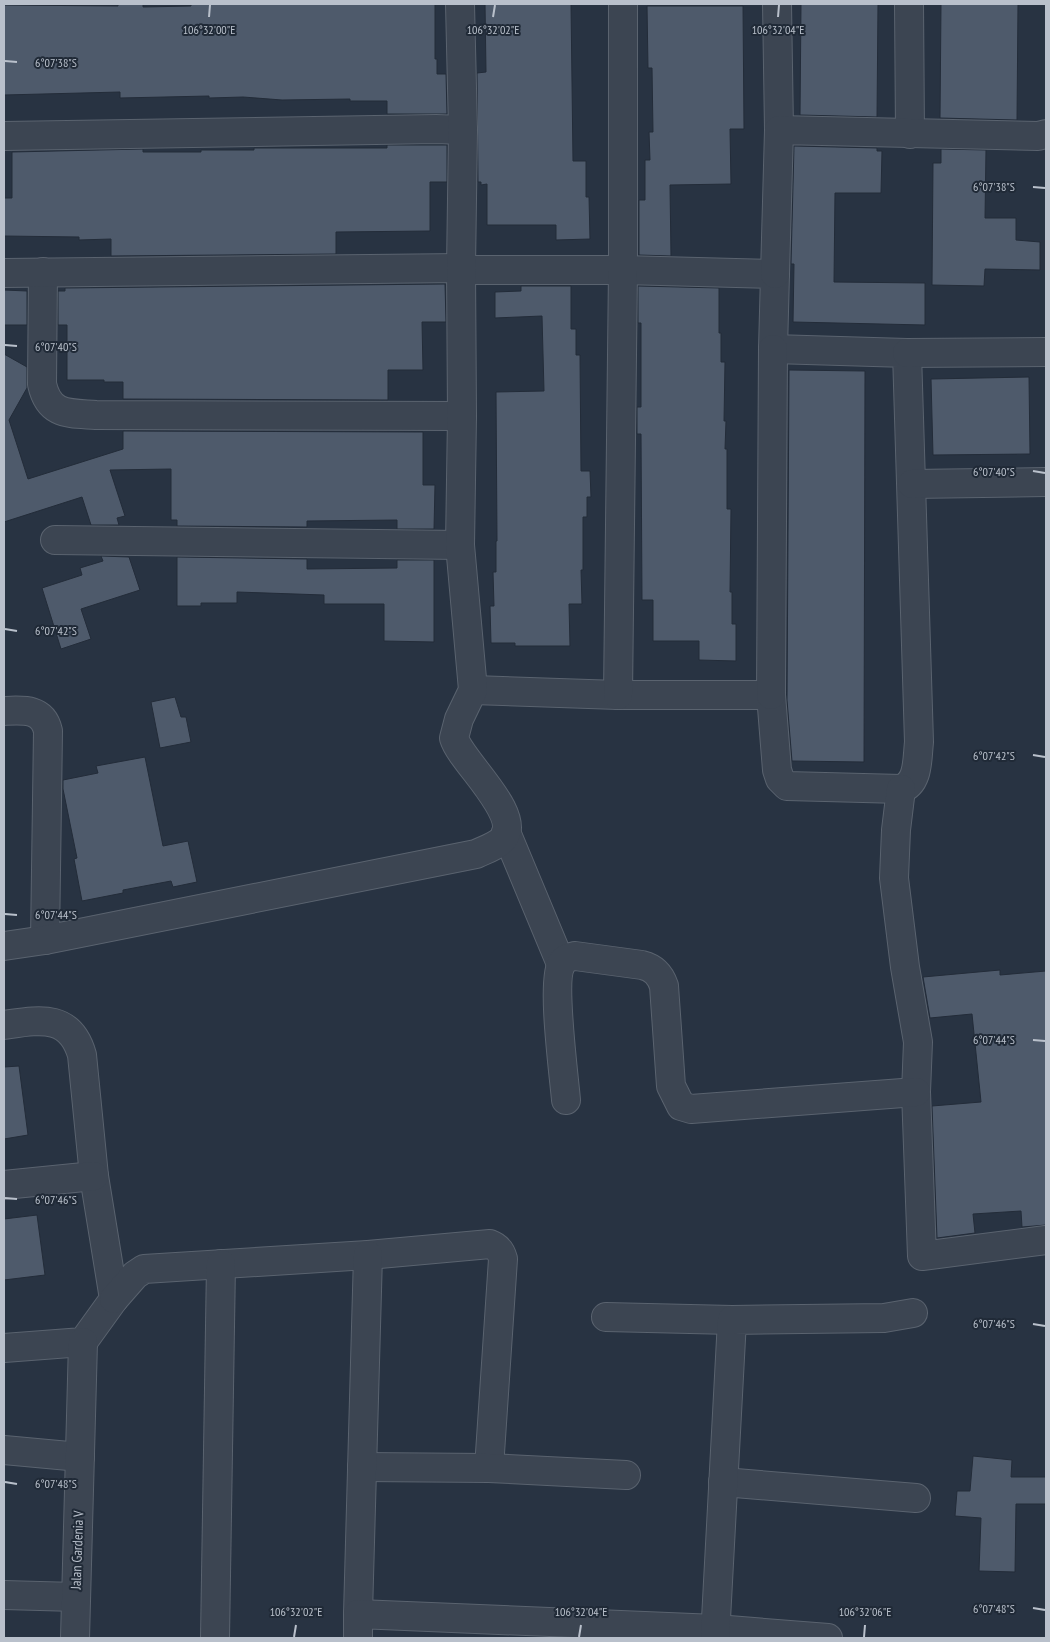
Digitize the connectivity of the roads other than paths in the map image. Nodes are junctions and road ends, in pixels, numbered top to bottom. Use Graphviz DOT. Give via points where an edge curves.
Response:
graph roads {
  1 [pos="460,4"];
  2 [pos="623,4"];
  3 [pos="777,4"];
  4 [pos="909,4"];
  5 [pos="463,130"];
  6 [pos="779,130"];
  7 [pos="910,134"];
  8 [pos="1046,134"];
  9 [pos="4,136"];
  10 [pos="461,268"];
  11 [pos="623,270"];
  12 [pos="43,272"];
  13 [pos="4,273"];
  14 [pos="775,274"];
  15 [pos="773,349"];
  16 [pos="1046,352"];
  17 [pos="907,354"];
  18 [pos="462,416"];
  19 [pos="1046,482"];
  20 [pos="912,484"];
  21 [pos="55,540"];
  22 [pos="460,545"];
  23 [pos="473,690"];
  24 [pos="618,695"];
  25 [pos="771,696"];
  26 [pos="4,711"];
  27 [pos="901,789"];
  28 [pos="506,832"];
  29 [pos="45,940"];
  30 [pos="4,946"];
  31 [pos="561,964"];
  32 [pos="4,1025"];
  33 [pos="916,1092"];
  34 [pos="566,1100"];
  35 [pos="94,1176"];
  36 [pos="4,1185"];
  37 [pos="1046,1240"];
  38 [pos="368,1255"];
  39 [pos="221,1264"];
  40 [pos="114,1299"];
  41 [pos="913,1313"];
  42 [pos="606,1317"];
  43 [pos="732,1320"];
  44 [pos="83,1342"];
  45 [pos="4,1348"];
  46 [pos="4,1450"];
  47 [pos="80,1457"];
  48 [pos="362,1467"];
  49 [pos="489,1468"];
  50 [pos="626,1476"];
  51 [pos="723,1482"];
  52 [pos="916,1498"];
  53 [pos="4,1595"];
  54 [pos="76,1597"];
  55 [pos="358,1626"];
  56 [pos="716,1634"];
  57 [pos="74,1638"];
  58 [pos="216,1638"];
  59 [pos="828,1638"];
  1 -- 5 [label="street"];
  2 -- 11 [label="street"];
  3 -- 6 [label="street"];
  4 -- 7 [label="street"];
  5 -- 9 [label="street"];
  5 -- 10 [label="street"];
  6 -- 7 [label="street"];
  6 -- 14 [label="street"];
  7 -- 8 [label="street"];
  10 -- 11 [label="street"];
  10 -- 12 [label="street"];
  10 -- 18 [label="street"];
  11 -- 14 [label="street"];
  11 -- 24 [label="street"];
  12 -- 13 [label="street"];
  12 -- 18 [label="street" via="42,384 50,403 66,413"];
  14 -- 15 [label="street"];
  15 -- 17 [label="street"];
  15 -- 25 [label="street"];
  16 -- 17 [label="street"];
  17 -- 20 [label="street"];
  18 -- 22 [label="street"];
  19 -- 20 [label="street"];
  20 -- 27 [label="street" via="919,742 914,777 907,787"];
  21 -- 22 [label="street"];
  22 -- 23 [label="street"];
  23 -- 24 [label="street"];
  23 -- 28 [label="street" via="454,738 503,810"];
  24 -- 25 [label="street"];
  25 -- 27 [label="street" via="777,770 787,786"];
  26 -- 29 [label="street" via="40,715 48,731"];
  27 -- 33 [label="street" via="894,878 918,1042"];
  28 -- 29 [label="street" via="500,841 476,854"];
  28 -- 31 [label="street"];
  29 -- 30 [label="street"];
  31 -- 33 [label="street" via="568,957 575,956 631,963 651,967 661,977 670,1086 681,1106 691,1109"];
  31 -- 34 [label="street" via="556,987"];
  32 -- 35 [label="street" via="52,1022 68,1029 76,1040 82,1055"];
  33 -- 37 [label="street" via="922,1256"];
  35 -- 36 [label="street"];
  35 -- 40 [label="street"];
  38 -- 39 [label="street"];
  38 -- 48 [label="street"];
  38 -- 49 [label="street" via="490,1244 500,1250 503,1259"];
  39 -- 40 [label="street" via="144,1269"];
  39 -- 58 [label="street"];
  40 -- 44 [label="street"];
  41 -- 43 [label="street" via="884,1318"];
  42 -- 43 [label="street"];
  43 -- 51 [label="street"];
  44 -- 45 [label="street"];
  44 -- 47 [label="street, Jalan Gardenia V"];
  46 -- 47 [label="street"];
  47 -- 54 [label="street, Jalan Gardenia V"];
  48 -- 49 [label="street"];
  48 -- 55 [label="street"];
  49 -- 50 [label="street"];
  51 -- 52 [label="street"];
  51 -- 56 [label="street"];
  53 -- 54 [label="street"];
  54 -- 57 [label="street, Jalan Gardenia V"];
  55 -- 56 [label="street"];
  56 -- 59 [label="street"];
}
